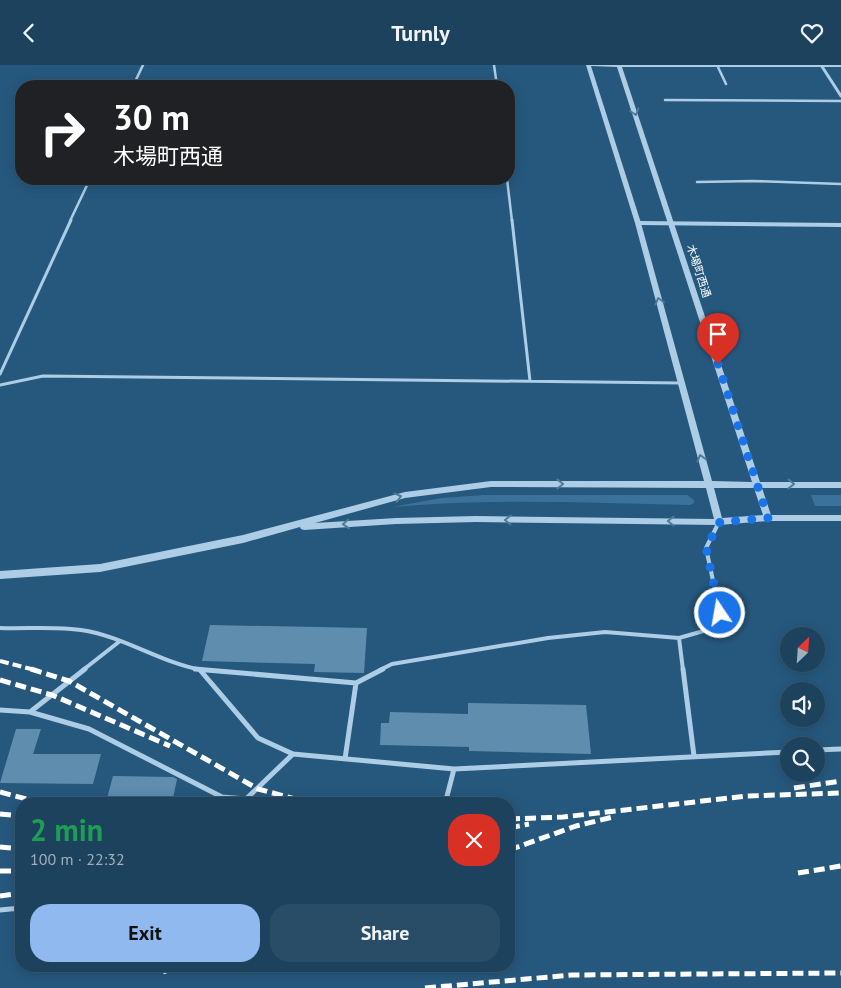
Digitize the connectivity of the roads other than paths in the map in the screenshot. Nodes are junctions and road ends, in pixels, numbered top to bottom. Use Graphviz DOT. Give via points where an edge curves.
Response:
graph roads {
  1 [pos="143,65"];
  2 [pos="494,65"];
  3 [pos="588,65"];
  4 [pos="619,65"];
  5 [pos="717,65"];
  6 [pos="821,65"];
  7 [pos="841,66"];
  8 [pos="136,80"];
  9 [pos="496,80"];
  10 [pos="726,84"];
  11 [pos="841,96"];
  12 [pos="665,100"];
  13 [pos="841,101"];
  14 [pos="697,182"];
  15 [pos="841,184"];
  16 [pos="87,185"];
  17 [pos="508,185"];
  18 [pos="638,223"];
  19 [pos="671,223"];
  20 [pos="841,225"];
  21 [pos="0,374"];
  22 [pos="530,381"];
  23 [pos="680,383"];
  24 [pos="0,385"];
  25 [pos="708,483"];
  26 [pos="758,484"];
  27 [pos="841,485"];
  28 [pos="768,518"];
  29 [pos="841,518"];
  30 [pos="720,522"];
  31 [pos="284,528"];
  32 [pos="0,575"];
  33 [pos="0,628"];
  34 [pos="679,638"];
  35 [pos="120,641"];
  36 [pos="200,670"];
  37 [pos="356,683"];
  38 [pos="0,710"];
  39 [pos="30,712"];
  40 [pos="841,749"];
  41 [pos="825,750"];
  42 [pos="780,751"];
  43 [pos="293,754"];
  44 [pos="694,756"];
  45 [pos="346,759"];
  46 [pos="454,769"];
  47 [pos="222,797"];
  48 [pos="248,797"];
  49 [pos="447,797"];
  50 [pos="15,909"];
  51 [pos="0,910"];
  1 -- 8 [label="lane"];
  2 -- 9 [label="lane"];
  3 -- 4 [label="street"];
  3 -- 18 [label="street"];
  4 -- 5 [label="street"];
  4 -- 19 [label="street, 木場町西通, one-way"];
  5 -- 6 [label="street"];
  5 -- 10 [label="lane"];
  6 -- 7 [label="street"];
  6 -- 11 [label="street"];
  12 -- 13 [label="lane"];
  14 -- 15 [label="lane"];
  16 -- 21 [label="lane"];
  17 -- 22 [label="lane"];
  18 -- 19 [label="street"];
  23 -- 18 [label="street, one-way"];
  19 -- 20 [label="street"];
  19 -- 26 [label="street, 木場町西通"];
  22 -- 23 [label="lane"];
  22 -- 24 [label="lane" via="43,376"];
  25 -- 23 [label="street, one-way"];
  25 -- 26 [label="street"];
  25 -- 30 [label="street"];
  31 -- 25 [label="street, one-way" via="405,495 490,484"];
  26 -- 27 [label="street, one-way"];
  26 -- 28 [label="street, 木場町西通"];
  28 -- 29 [label="street"];
  28 -- 30 [label="street"];
  30 -- 31 [label="street, one-way" via="449,520"];
  30 -- 34 [label="lane" via="706,548 720,613 707,630"];
  31 -- 32 [label="street" via="100,568"];
  33 -- 35 [label="lane" via="81,630"];
  34 -- 37 [label="lane" via="605,633 548,638 392,664"];
  34 -- 44 [label="lane"];
  35 -- 36 [label="lane" via="171,663"];
  35 -- 39 [label="lane"];
  36 -- 37 [label="lane"];
  36 -- 43 [label="lane" via="258,738"];
  37 -- 45 [label="lane"];
  38 -- 39 [label="lane"];
  39 -- 47 [label="lane" via="89,729"];
  40 -- 41 [label="lane"];
  42 -- 44 [label="lane"];
  43 -- 45 [label="lane"];
  43 -- 48 [label="lane"];
  44 -- 46 [label="lane"];
  45 -- 46 [label="lane"];
  46 -- 49 [label="lane"];
  50 -- 51 [label="lane"];
}
